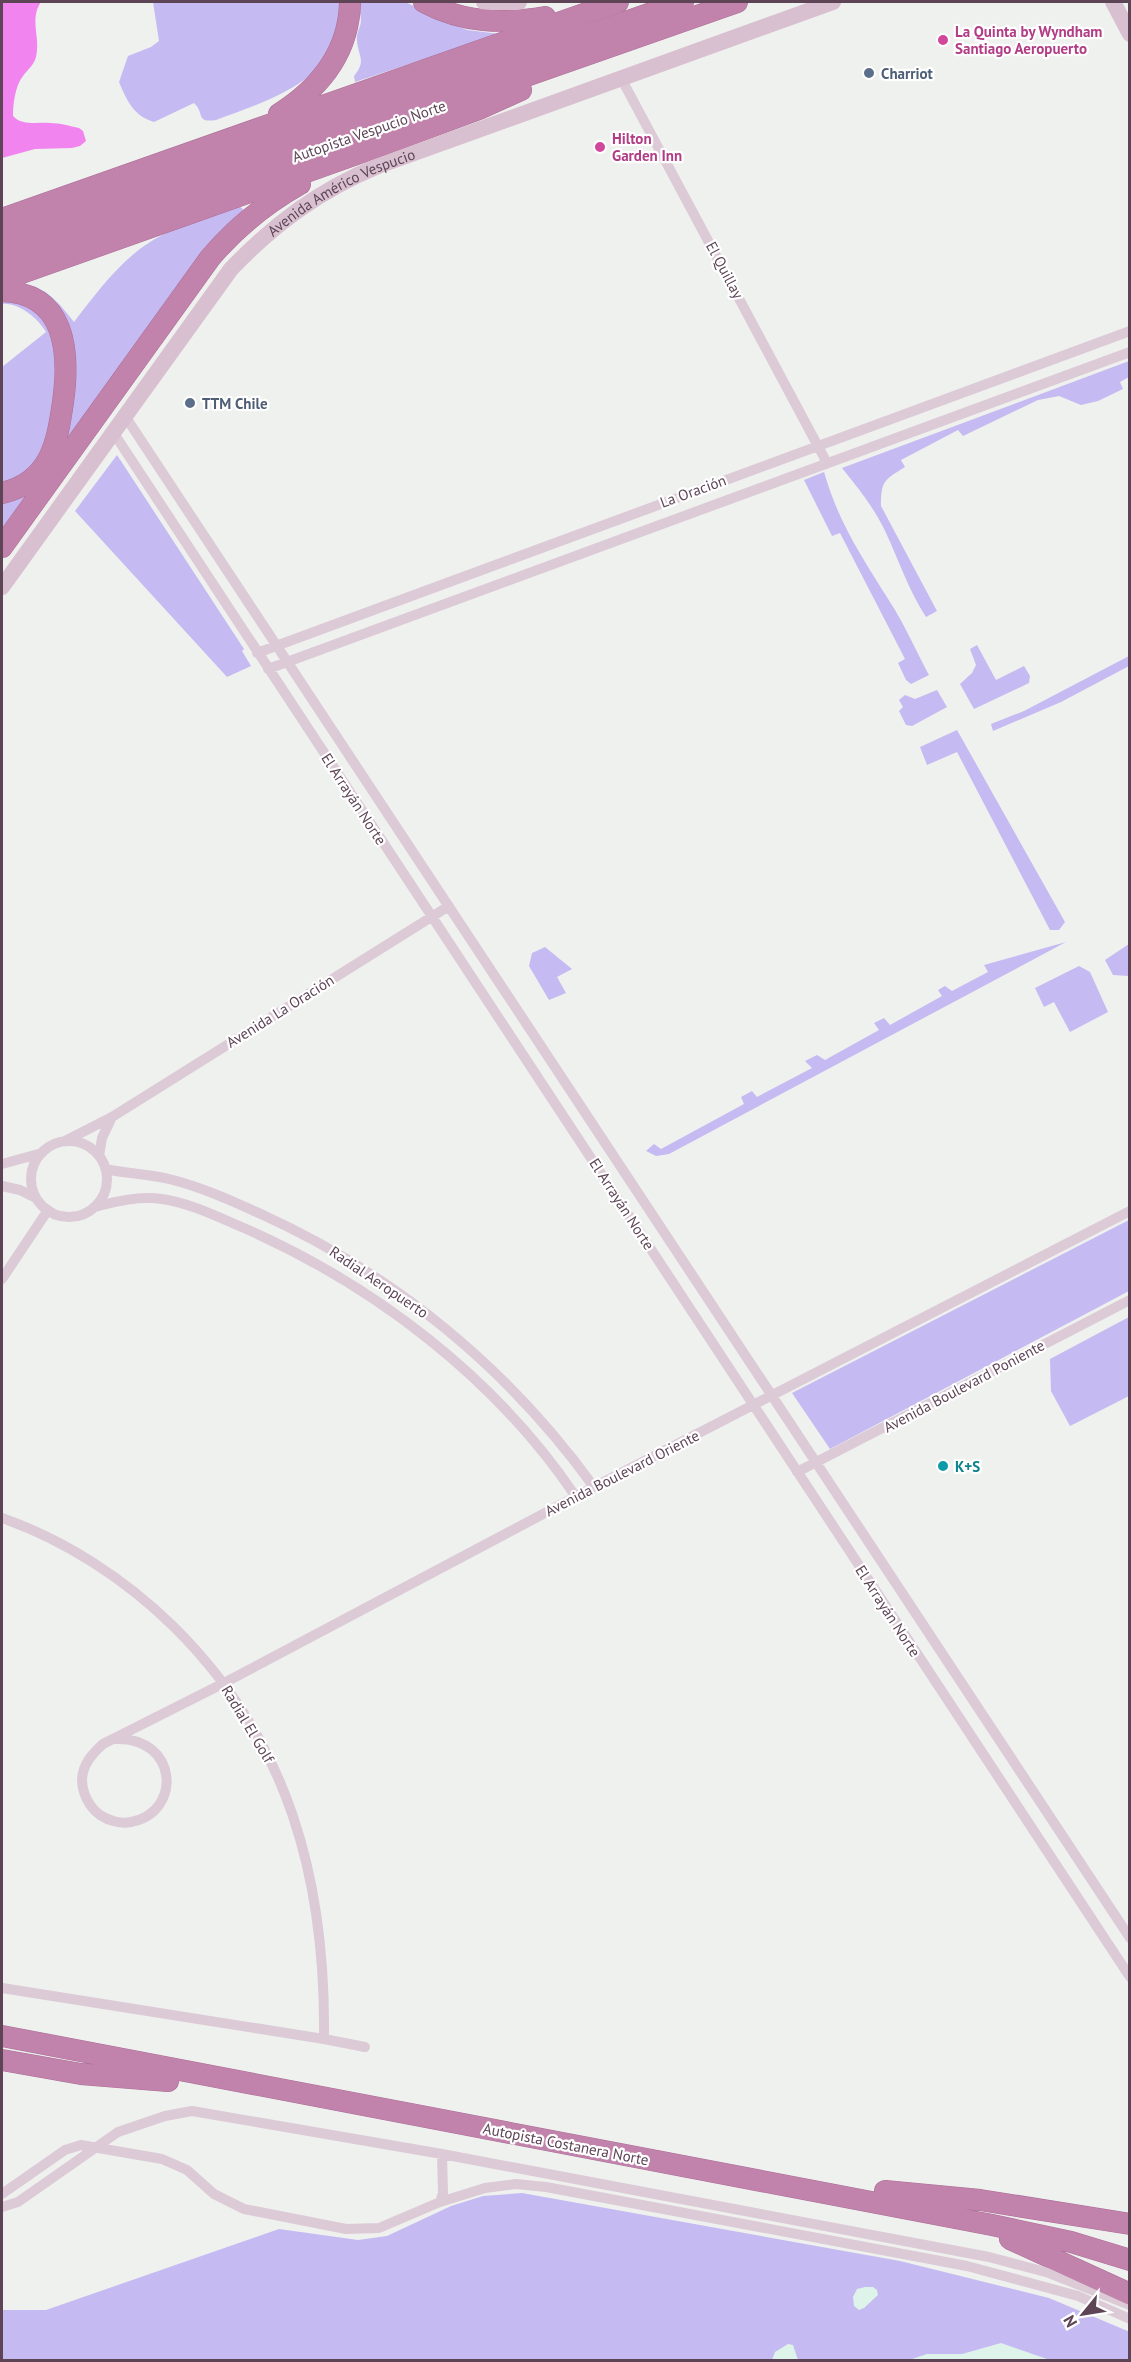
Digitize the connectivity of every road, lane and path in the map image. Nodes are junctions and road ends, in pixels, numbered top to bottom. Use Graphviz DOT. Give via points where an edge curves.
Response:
graph roads {
  1 [pos="350,2"];
  2 [pos="424,2"];
  3 [pos="484,2"];
  4 [pos="519,2"];
  5 [pos="682,2"];
  6 [pos="737,2"];
  7 [pos="833,2"];
  8 [pos="1113,2"];
  9 [pos="610,4"];
  10 [pos="1130,34"];
  11 [pos="624,41"];
  12 [pos="621,78"];
  13 [pos="249,132"];
  14 [pos="385,144"];
  15 [pos="2,219"];
  16 [pos="2,239"];
  17 [pos="2,261"];
  18 [pos="2,280"];
  19 [pos="2,291"];
  20 [pos="1130,331"];
  21 [pos="1130,352"];
  22 [pos="125,416"];
  23 [pos="113,432"];
  24 [pos="818,445"];
  25 [pos="827,463"];
  26 [pos="2,493"];
  27 [pos="2,547"];
  28 [pos="2,587"];
  29 [pos="277,645"];
  30 [pos="257,653"];
  31 [pos="288,662"];
  32 [pos="268,669"];
  33 [pos="449,906"];
  34 [pos="432,917"];
  35 [pos="112,1117"];
  36 [pos="65,1142"];
  37 [pos="42,1153"];
  38 [pos="99,1156"];
  39 [pos="2,1164"];
  40 [pos="106,1169"];
  41 [pos="2,1186"];
  42 [pos="36,1198"];
  43 [pos="95,1207"];
  44 [pos="48,1210"];
  45 [pos="1130,1211"];
  46 [pos="2,1279"];
  47 [pos="1130,1300"];
  48 [pos="771,1396"];
  49 [pos="754,1405"];
  50 [pos="815,1464"];
  51 [pos="797,1473"];
  52 [pos="594,1487"];
  53 [pos="576,1497"];
  54 [pos="2,1518"];
  55 [pos="224,1683"];
  56 [pos="116,1739"];
  57 [pos="1130,1938"];
  58 [pos="1130,1977"];
  59 [pos="2,1988"];
  60 [pos="2,2022"];
  61 [pos="2,2036"];
  62 [pos="324,2039"];
  63 [pos="365,2047"];
  64 [pos="2,2060"];
  65 [pos="241,2083"];
  66 [pos="97,2147"];
  67 [pos="442,2154"];
  68 [pos="885,2191"];
  69 [pos="2,2194"];
  70 [pos="440,2202"];
  71 [pos="2,2207"];
  72 [pos="950,2217"];
  73 [pos="1130,2224"];
  74 [pos="1130,2246"];
  75 [pos="1130,2260"];
  76 [pos="1012,2262"];
  77 [pos="1008,2276"];
  78 [pos="1130,2294"];
  79 [pos="1130,2305"];
  80 [pos="1130,2319"];
  1 -- 13 [label="highway" via="344,40 322,79 292,105"];
  2 -- 9 [label="highway" via="462,16 501,22"];
  3 -- 4 [label="street"];
  5 -- 16 [label="highway, Autopista Vespucio Norte"];
  6 -- 11 [label="highway, Autopista Vespucio Norte"];
  7 -- 12 [label="street, Avenida Américo Vespucio"];
  8 -- 10 [label="street"];
  9 -- 13 [label="highway"];
  11 -- 14 [label="highway" via="495,102"];
  11 -- 17 [label="highway, Autopista Vespucio Norte"];
  12 -- 22 [label="street, Avenida Américo Vespucio" via="378,166 313,198 231,269"];
  12 -- 24 [label="street, El Quillay"];
  13 -- 15 [label="highway"];
  14 -- 18 [label="highway"];
  14 -- 27 [label="highway" via="282,194 226,240"];
  19 -- 26 [label="highway" via="28,297 48,311 62,333 67,365 52,454 29,481"];
  20 -- 24 [label="street, La Oración"];
  21 -- 25 [label="street, La Oración"];
  22 -- 23 [label="street, Avenida Américo Vespucio"];
  22 -- 29 [label="street, El Arrayán Norte"];
  23 -- 28 [label="street, Avenida Américo Vespucio"];
  23 -- 30 [label="street, El Arrayán Norte"];
  24 -- 25 [label="street, El Quillay"];
  24 -- 29 [label="street, La Oración"];
  25 -- 31 [label="street, La Oración"];
  29 -- 30 [label="street, La Oración"];
  29 -- 31 [label="street, El Arrayán Norte"];
  30 -- 32 [label="street, El Arrayán Norte"];
  31 -- 32 [label="street, La Oración"];
  31 -- 33 [label="street, El Arrayán Norte"];
  32 -- 34 [label="street, El Arrayán Norte"];
  33 -- 34 [label="street, Avenida La Oración"];
  33 -- 48 [label="street, El Arrayán Norte"];
  34 -- 35 [label="street, Avenida La Oración"];
  34 -- 49 [label="street, El Arrayán Norte"];
  35 -- 36 [label="street, Avenida La Oración"];
  35 -- 38 [label="street"];
  36 -- 37 [label="street"];
  36 -- 38 [label="street" via="86,1145"];
  37 -- 39 [label="street"];
  37 -- 42 [label="street" via="32,1172"];
  38 -- 40 [label="street"];
  40 -- 43 [label="street" via="106,1190"];
  40 -- 52 [label="street, Radial Aeropuerto" via="172,1180 231,1201 288,1227 370,1274 439,1323 500,1377 542,1421"];
  41 -- 42 [label="street"];
  42 -- 44 [label="street"];
  43 -- 44 [label="street" via="74,1217"];
  43 -- 53 [label="street, Radial Aeropuerto" via="143,1198 183,1204 257,1234 329,1271 409,1325 477,1382 525,1432"];
  44 -- 46 [label="street"];
  45 -- 48 [label="street, Avenida Boulevard Oriente"];
  47 -- 50 [label="street, Avenida Boulevard Poniente"];
  48 -- 49 [label="street, Avenida Boulevard Oriente"];
  48 -- 50 [label="street, El Arrayán Norte"];
  49 -- 51 [label="street, El Arrayán Norte"];
  49 -- 52 [label="street, Avenida Boulevard Oriente"];
  50 -- 51 [label="street, Avenida Boulevard Poniente"];
  50 -- 57 [label="street, El Arrayán Norte"];
  51 -- 58 [label="street, El Arrayán Norte"];
  52 -- 53 [label="street, Avenida Boulevard Oriente"];
  53 -- 55 [label="street, Avenida Boulevard Oriente"];
  54 -- 55 [label="street, Radial El Golf" via="60,1544 124,1584 184,1637"];
  55 -- 56 [label="street, Avenida Boulevard Oriente"];
  55 -- 62 [label="street, Radial El Golf" via="267,1754 303,1846 323,1959"];
  56 -- 56 [label="street" via="103,1744 88,1760 82,1780 84,1794 100,1815 126,1823 152,1813 166,1791 167,1776 155,1751 144,1743"];
  59 -- 62 [label="street"];
  60 -- 68 [label="highway, Autopista Costanera Norte"];
  61 -- 65 [label="highway, Autopista Costanera Norte"];
  62 -- 63 [label="street"];
  64 -- 65 [label="highway" via="108,2077"];
  65 -- 72 [label="highway, Autopista Costanera Norte"];
  66 -- 67 [label="street" via="127,2128 192,2111"];
  66 -- 69 [label="street" via="69,2147"];
  66 -- 70 [label="street" via="162,2159 187,2170 214,2194 244,2209 333,2227 379,2228"];
  66 -- 71 [label="street" via="18,2202"];
  67 -- 70 [label="street"];
  67 -- 76 [label="street"];
  68 -- 73 [label="highway" via="980,2200"];
  68 -- 74 [label="highway, Autopista Costanera Norte" via="1034,2220"];
  70 -- 77 [label="street" via="500,2185 546,2187"];
  72 -- 75 [label="highway, Autopista Costanera Norte" via="1071,2242"];
  72 -- 78 [label="highway" via="1036,2250"];
  76 -- 77 [label="street"];
  76 -- 79 [label="street"];
  77 -- 80 [label="street" via="1078,2296"];
}
